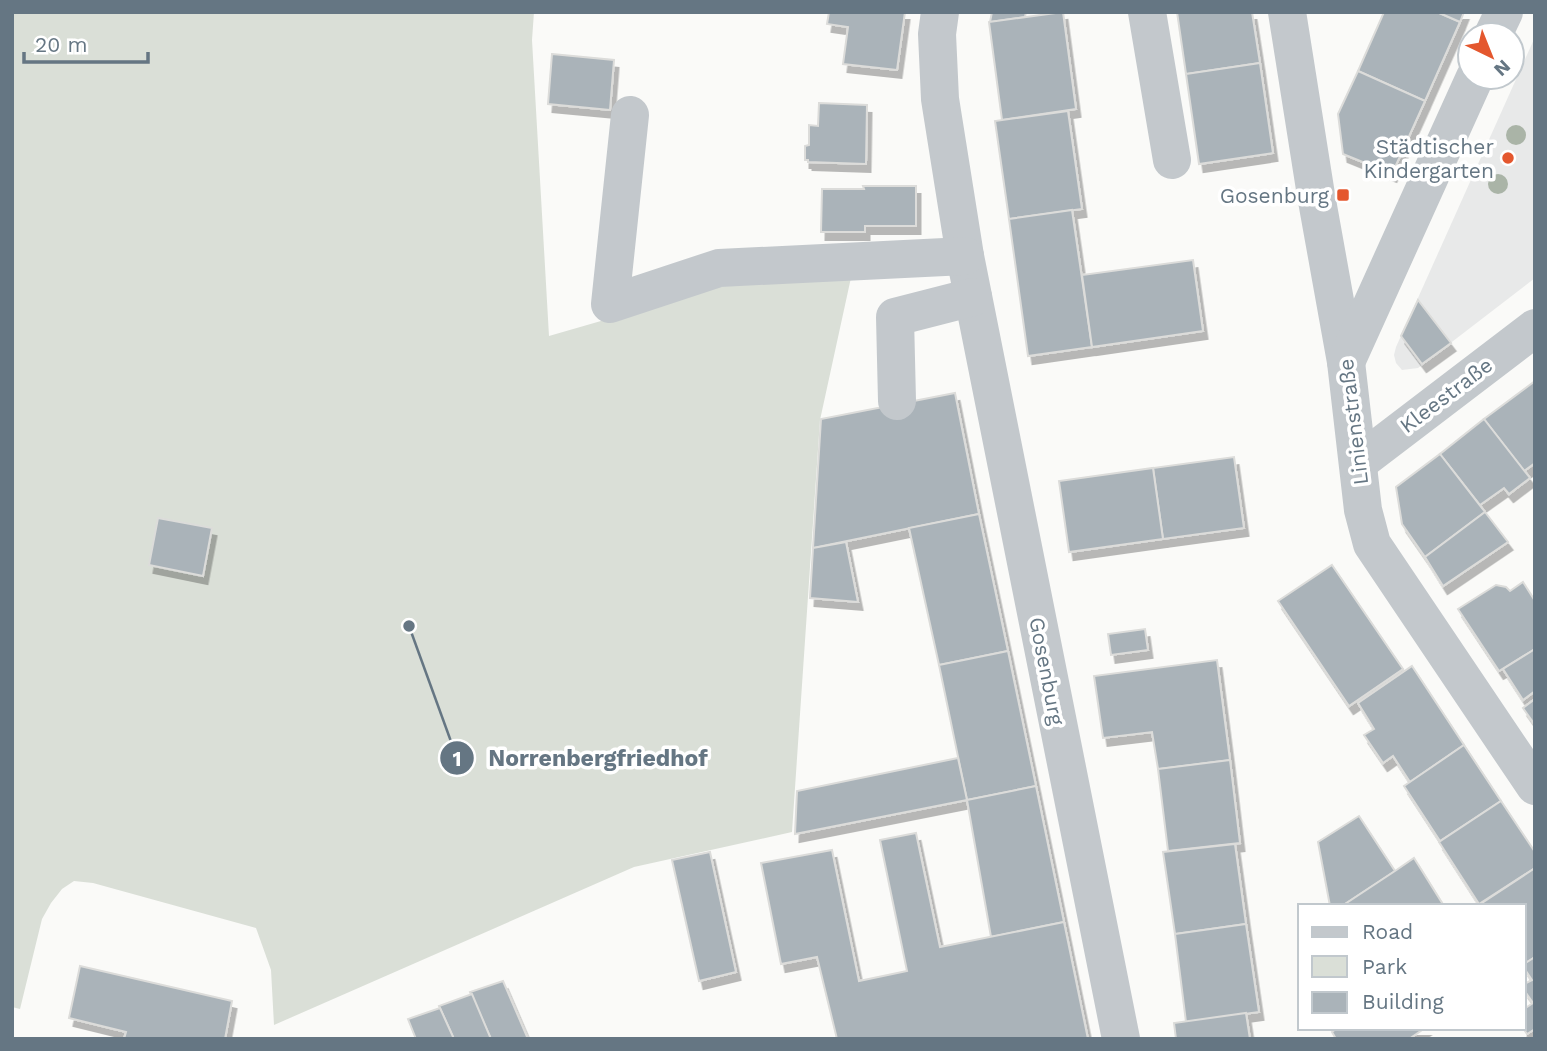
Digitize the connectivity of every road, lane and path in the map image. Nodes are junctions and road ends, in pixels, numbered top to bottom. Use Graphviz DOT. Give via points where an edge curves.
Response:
graph roads {
  1 [pos="940,12"];
  2 [pos="1147,12"];
  3 [pos="1287,12"];
  4 [pos="1469,91"];
  5 [pos="630,115"];
  6 [pos="1172,159"];
  7 [pos="965,256"];
  8 [pos="973,297"];
  9 [pos="1535,328"];
  10 [pos="1346,362"];
  11 [pos="897,401"];
  12 [pos="1358,463"];
  13 [pos="1535,786"];
  14 [pos="1121,1039"];
  1 -- 7 [label="street, Gosenburg" via="940,99"];
  2 -- 6 [label="street"];
  3 -- 10 [label="street, Linienstraße"];
  4 -- 10 [label="street"];
  5 -- 7 [label="street" via="610,304 719,268"];
  7 -- 8 [label="street, Gosenburg"];
  8 -- 11 [label="street" via="895,317"];
  8 -- 14 [label="street, Gosenburg"];
  9 -- 12 [label="street, Kleestraße"];
  10 -- 12 [label="street, Linienstraße"];
  12 -- 13 [label="street, Linienstraße" via="1372,544"];
}
